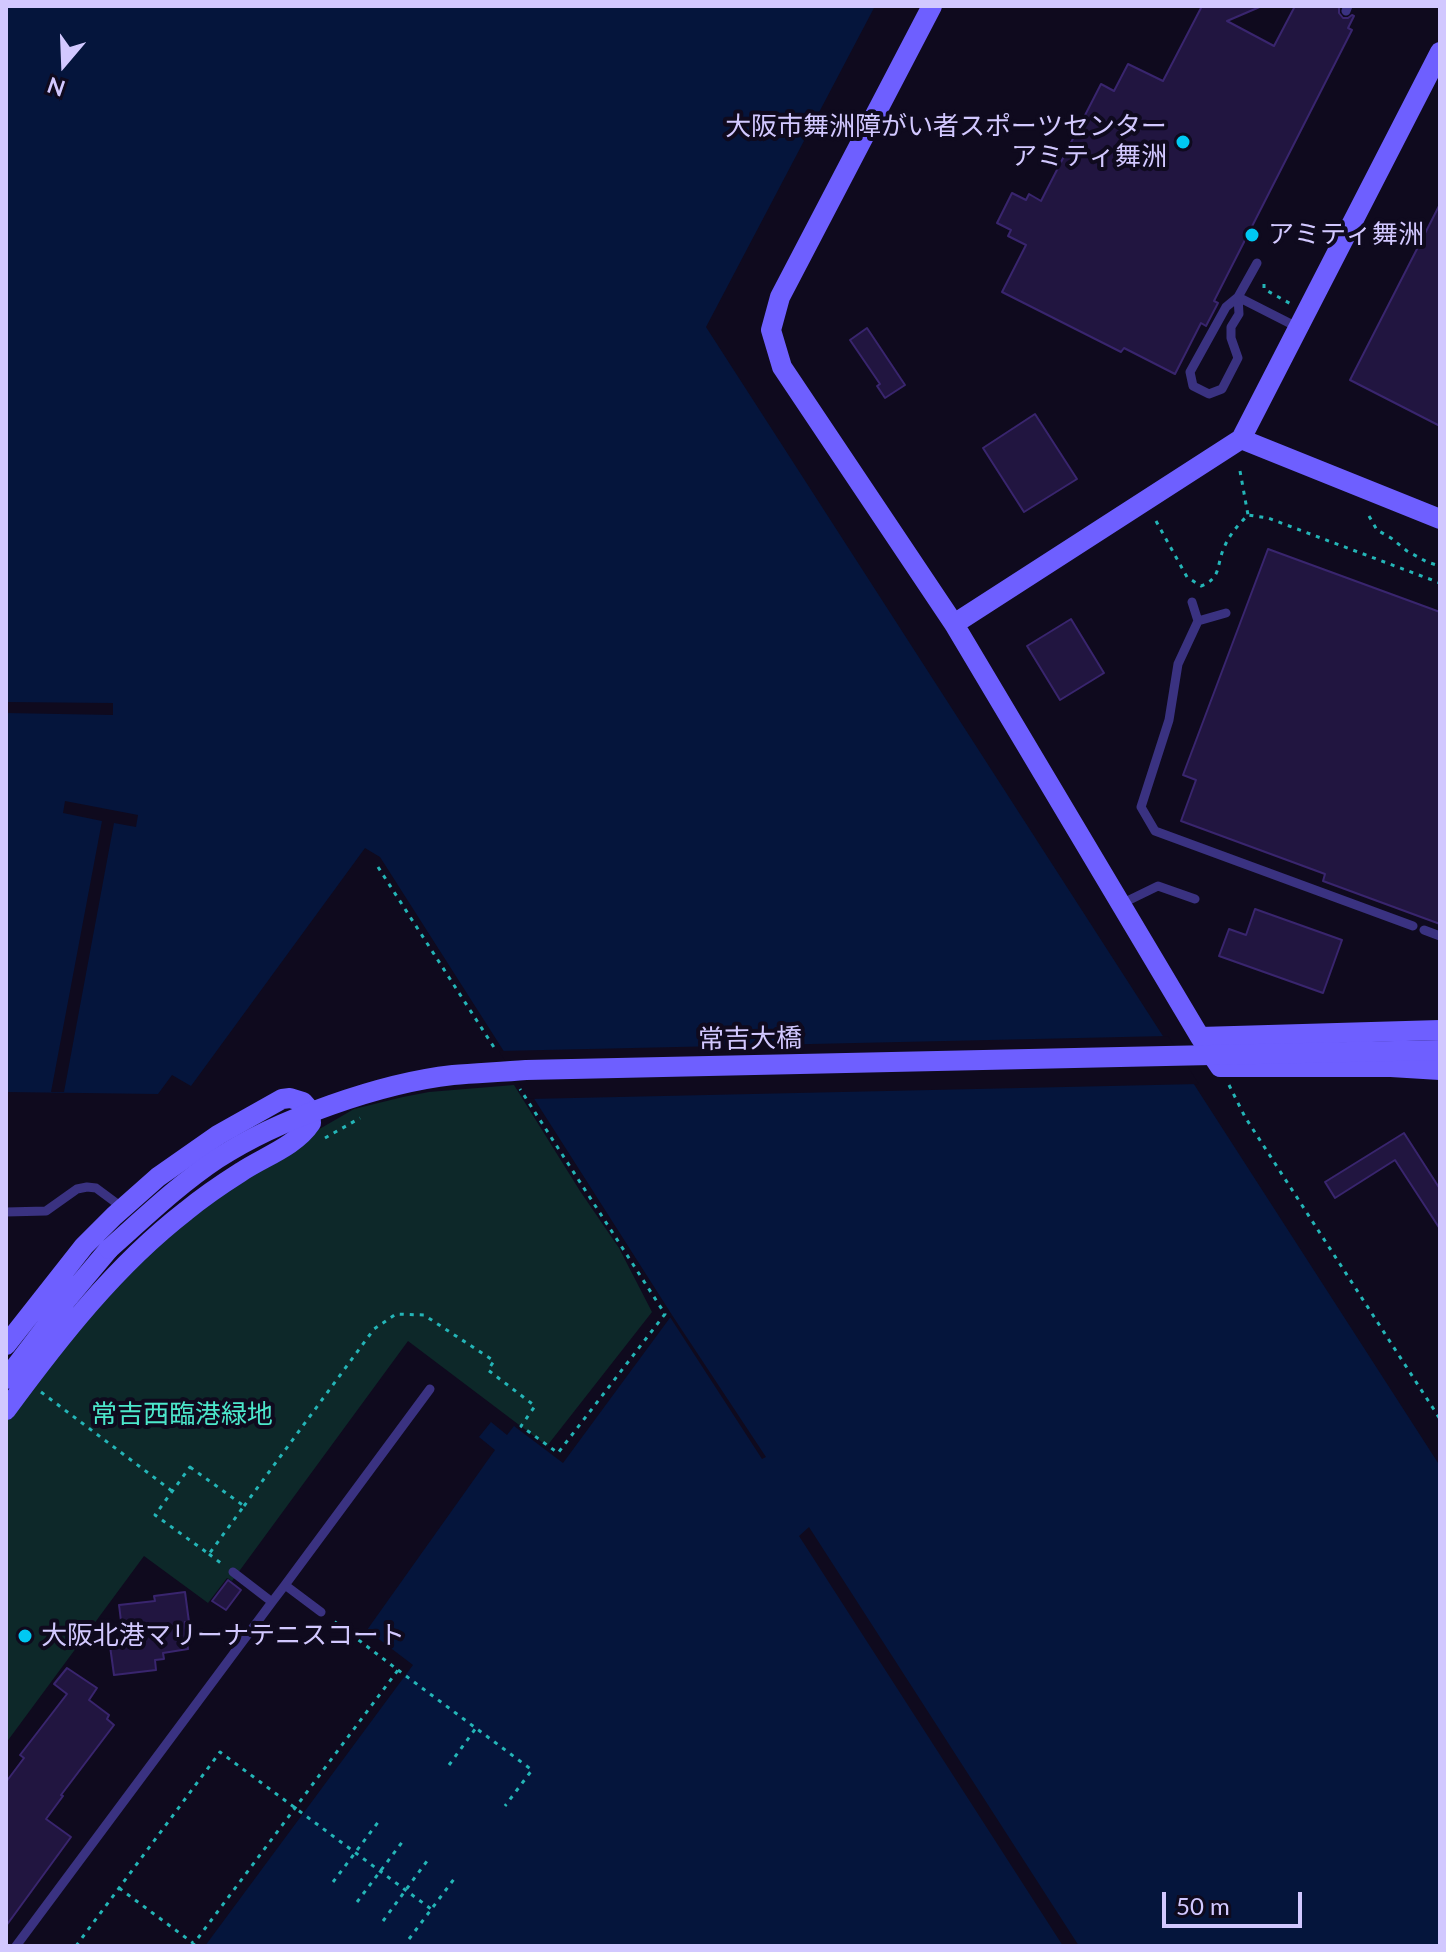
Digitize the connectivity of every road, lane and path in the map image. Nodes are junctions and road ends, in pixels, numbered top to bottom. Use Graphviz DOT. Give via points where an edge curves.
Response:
graph roads {
  1 [pos="932,6"];
  2 [pos="1440,52"];
  3 [pos="1257,263"];
  4 [pos="1264,284"];
  5 [pos="1238,297"];
  6 [pos="1291,304"];
  7 [pos="1297,327"];
  8 [pos="1241,439"];
  9 [pos="1240,471"];
  10 [pos="1248,515"];
  11 [pos="1369,516"];
  12 [pos="1440,519"];
  13 [pos="1156,521"];
  14 [pos="1440,566"];
  15 [pos="1440,583"];
  16 [pos="1192,602"];
  17 [pos="1226,613"];
  18 [pos="1198,621"];
  19 [pos="954,624"];
  20 [pos="378,867"];
  21 [pos="1195,899"];
  22 [pos="1121,904"];
  23 [pos="1413,926"];
  24 [pos="1424,930"];
  25 [pos="1440,936"];
  26 [pos="1440,1030"];
  27 [pos="1200,1037"];
  28 [pos="1440,1050"];
  29 [pos="496,1051"];
  30 [pos="1220,1067"];
  31 [pos="1440,1070"];
  32 [pos="513,1077"];
  33 [pos="123,1208"];
  34 [pos="6,1212"];
  35 [pos="6,1345"];
  36 [pos="6,1379"];
  37 [pos="34,1387"];
  38 [pos="430,1389"];
  39 [pos="6,1410"];
  40 [pos="1440,1419"];
  41 [pos="172,1491"];
  42 [pos="244,1506"];
  43 [pos="233,1572"];
  44 [pos="285,1585"];
  45 [pos="272,1602"];
  46 [pos="321,1612"];
  47 [pos="398,1670"];
  48 [pos="476,1728"];
  49 [pos="449,1765"];
  50 [pos="505,1806"];
  51 [pos="295,1808"];
  52 [pos="379,1821"];
  53 [pos="403,1841"];
  54 [pos="355,1852"];
  55 [pos="427,1861"];
  56 [pos="380,1871"];
  57 [pos="454,1879"];
  58 [pos="333,1882"];
  59 [pos="119,1888"];
  60 [pos="405,1890"];
  61 [pos="357,1902"];
  62 [pos="431,1909"];
  63 [pos="383,1921"];
  64 [pos="409,1939"];
  65 [pos="193,1945"];
  66 [pos="16,1946"];
  67 [pos="76,1946"];
  1 -- 19 [label="street" via="780,297 771,330 782,367"];
  2 -- 7 [label="street"];
  3 -- 5 [label="lane"];
  4 -- 6 [label="path" via="1264,289"];
  5 -- 5 [label="lane" via="1239,314 1231,327 1238,358 1222,389 1209,394 1193,386 1190,372 1226,307"];
  5 -- 7 [label="lane"];
  7 -- 8 [label="street"];
  8 -- 12 [label="street"];
  8 -- 19 [label="street"];
  9 -- 10 [label="path"];
  10 -- 13 [label="path" via="1234,528 1211,582 1201,586 1187,577"];
  10 -- 15 [label="path"];
  11 -- 14 [label="path" via="1377,530"];
  16 -- 18 [label="lane"];
  17 -- 18 [label="lane"];
  18 -- 23 [label="lane" via="1178,664 1169,720 1141,807 1155,831"];
  19 -- 22 [label="street"];
  20 -- 29 [label="path"];
  21 -- 22 [label="lane" via="1158,886"];
  22 -- 27 [label="street"];
  24 -- 25 [label="lane"];
  26 -- 27 [label="street"];
  27 -- 30 [label="street"];
  28 -- 36 [label="street, 常吉大橋, bridge" via="542,1070 450,1075 405,1084 329,1106 218,1158 109,1249"];
  30 -- 31 [label="street"];
  30 -- 40 [label="path" via="1245,1117"];
  32 -- 42 [label="path" via="665,1314 558,1453 521,1426 535,1406 488,1370 494,1361 424,1315 396,1314 374,1329"];
  33 -- 34 [label="lane" via="87,1187 46,1211"];
  33 -- 35 [label="street" via="84,1246"];
  33 -- 39 [label="street" via="218,1135 282,1099 296,1099 310,1110 311,1123 301,1136 231,1179 147,1245 86,1307"];
  37 -- 41 [label="path"];
  38 -- 44 [label="lane"];
  41 -- 42 [label="path" via="190,1467"];
  41 -- 42 [label="path" via="155,1515 209,1554"];
  43 -- 45 [label="lane"];
  44 -- 45 [label="lane"];
  44 -- 46 [label="lane"];
  45 -- 66 [label="lane"];
  46 -- 47 [label="path"];
  47 -- 48 [label="path"];
  47 -- 51 [label="path"];
  48 -- 49 [label="path"];
  48 -- 50 [label="path" via="532,1770"];
  51 -- 54 [label="path"];
  51 -- 59 [label="path" via="220,1752"];
  51 -- 65 [label="path"];
  52 -- 54 [label="path"];
  53 -- 56 [label="path"];
  54 -- 56 [label="path"];
  54 -- 58 [label="path"];
  55 -- 60 [label="path"];
  56 -- 60 [label="path"];
  56 -- 61 [label="path"];
  57 -- 62 [label="path"];
  59 -- 65 [label="path"];
  59 -- 67 [label="path"];
  60 -- 62 [label="path"];
  60 -- 63 [label="path"];
  62 -- 64 [label="path"];
}
